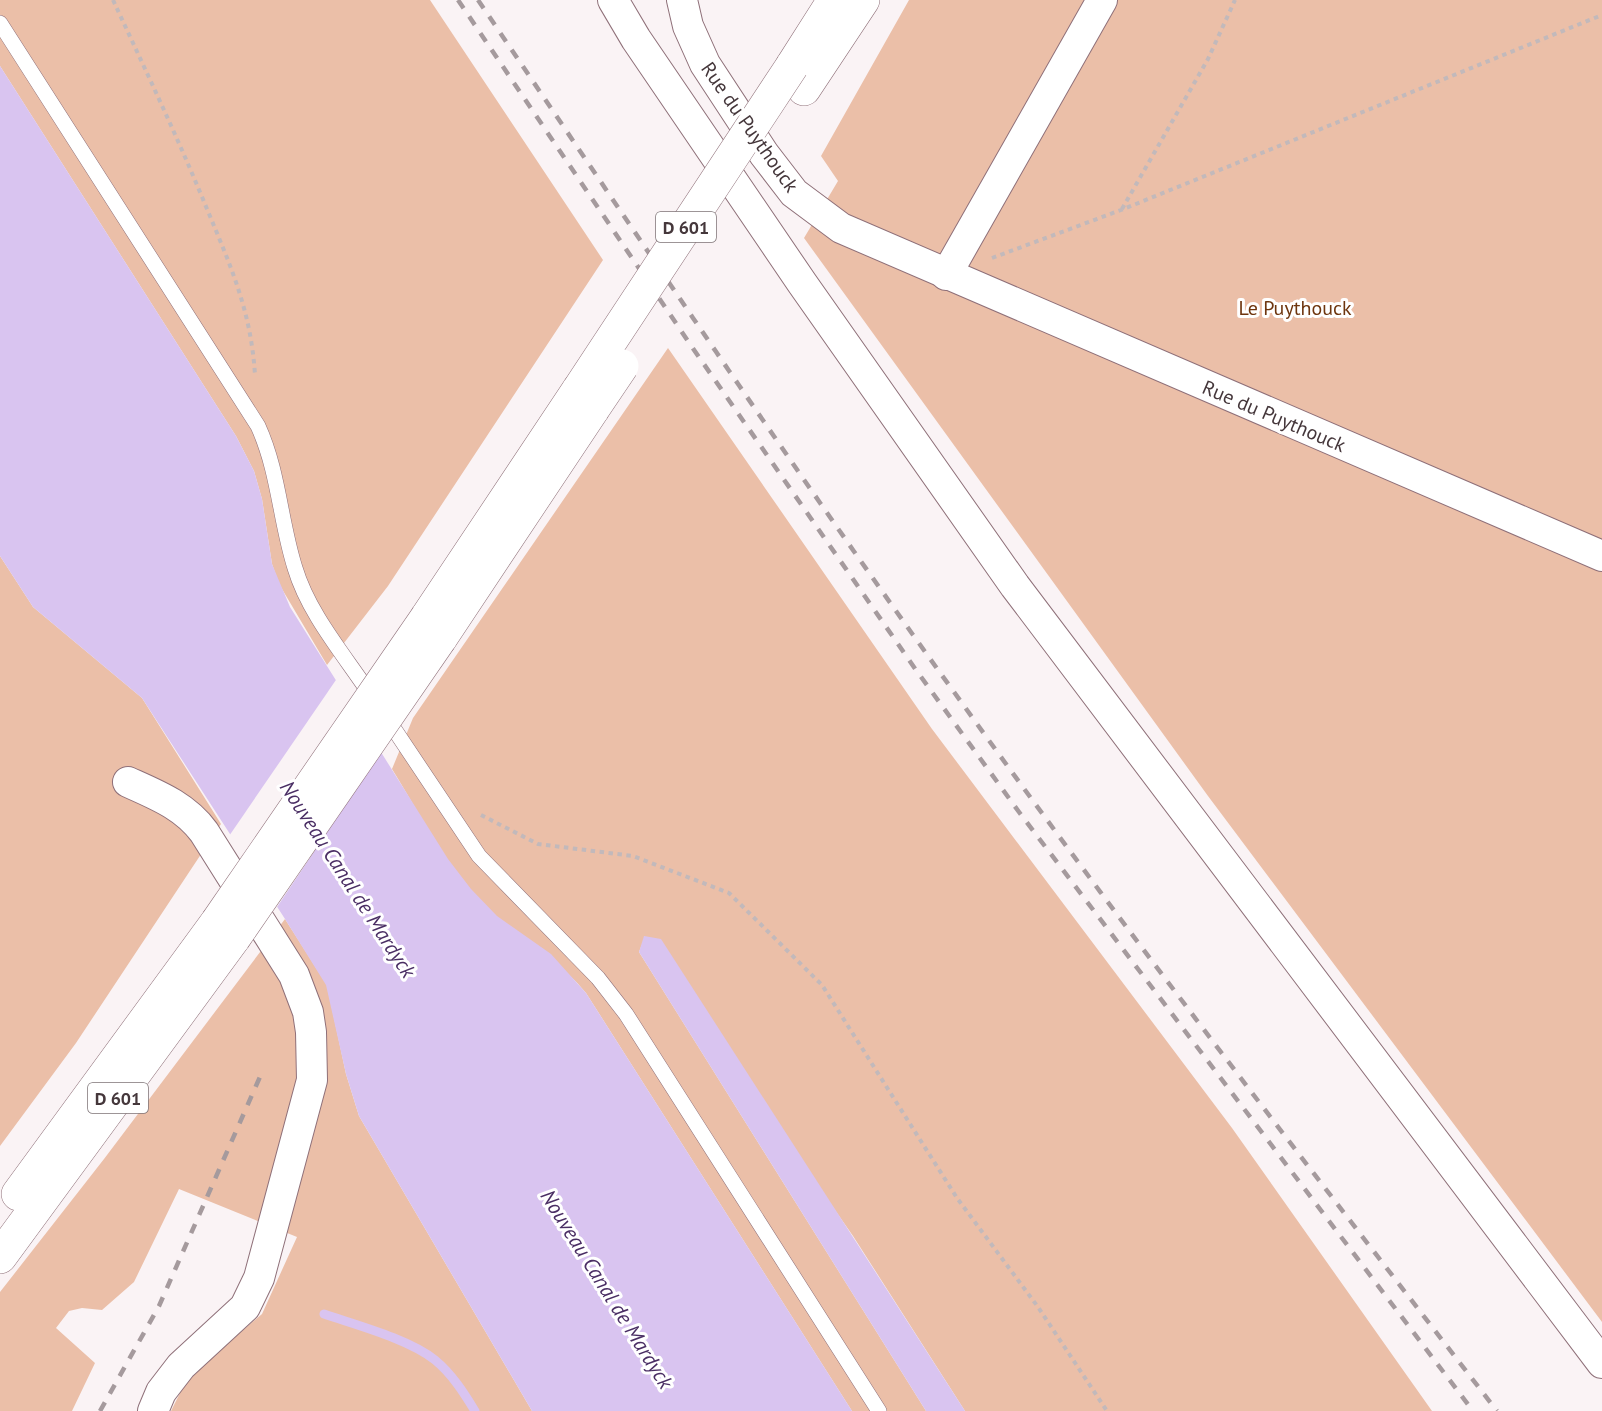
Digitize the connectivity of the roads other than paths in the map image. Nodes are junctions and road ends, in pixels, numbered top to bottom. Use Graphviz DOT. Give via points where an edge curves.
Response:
graph roads {
  1 [pos="613,0"];
  2 [pos="682,0"];
  3 [pos="834,0"];
  4 [pos="863,0"];
  5 [pos="1102,0"];
  6 [pos="0,23"];
  7 [pos="798,77"];
  8 [pos="946,275"];
  9 [pos="1602,556"];
  10 [pos="128,782"];
  11 [pos="226,930"];
  12 [pos="0,1218"];
  13 [pos="0,1257"];
  14 [pos="1602,1363"];
  15 [pos="153,1411"];
  16 [pos="879,1411"];
  1 -- 14 [label="street" via="802,283 1015,586"];
  2 -- 8 [label="street, Rue du Puythouck" via="688,26 705,64 794,193 841,228"];
  3 -- 7 [label="main road, D 601"];
  4 -- 7 [label="main road, D 601"];
  5 -- 8 [label="street"];
  6 -- 16 [label="lane" via="258,426 277,478 289,548 302,588 479,856 598,978 626,1014"];
  7 -- 11 [label="main road, D 601, bridge" via="434,628"];
  8 -- 9 [label="street, Rue du Puythouck"];
  10 -- 15 [label="street" via="172,803 204,832 294,975 308,1012 313,1058 302,1123 259,1278 236,1317 181,1366 161,1392"];
  11 -- 12 [label="main road, D 601"];
  11 -- 13 [label="main road, D 601"];
}
